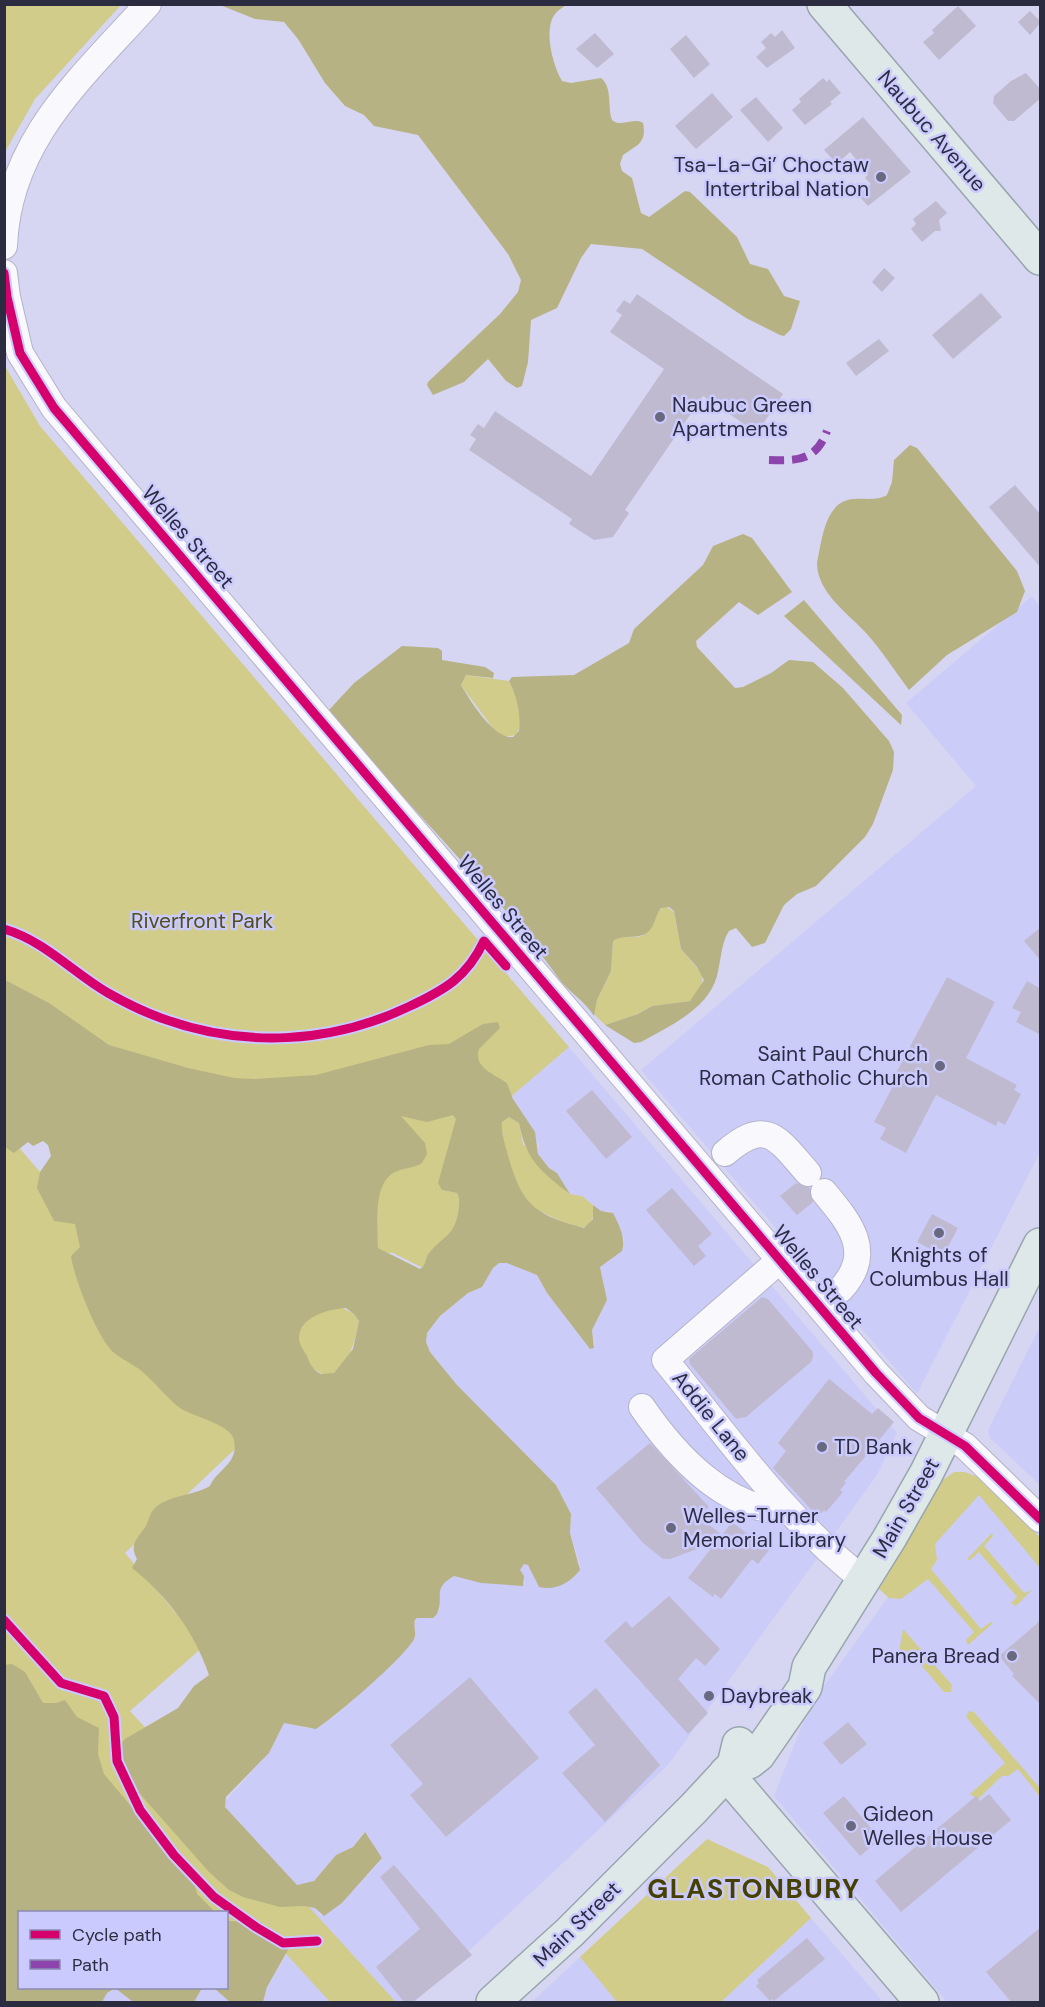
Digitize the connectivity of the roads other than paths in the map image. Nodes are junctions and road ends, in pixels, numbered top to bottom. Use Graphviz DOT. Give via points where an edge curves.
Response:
graph roads {
  1 [pos="148,4"];
  2 [pos="824,4"];
  3 [pos="4,246"];
  4 [pos="1039,253"];
  5 [pos="4,273"];
  6 [pos="725,1153"];
  7 [pos="1041,1245"];
  8 [pos="780,1260"];
  9 [pos="841,1289"];
  10 [pos="642,1407"];
  11 [pos="947,1434"];
  12 [pos="789,1511"];
  13 [pos="1041,1519"];
  14 [pos="864,1580"];
  15 [pos="730,1769"];
  16 [pos="493,2002"];
  17 [pos="922,2002"];
  1 -- 3 [label="street" via="55,109 33,141 10,199"];
  2 -- 4 [label="main road, Naubuc Avenue"];
  5 -- 8 [label="street, Welles Street" via="20,353 54,408"];
  6 -- 9 [label="street" via="745,1137 762,1133 778,1141 816,1182 851,1226 858,1251 851,1276"];
  7 -- 11 [label="main road, Main Street"];
  8 -- 11 [label="street, Welles Street" via="911,1411"];
  8 -- 12 [label="street, Addie Lane" via="665,1360"];
  10 -- 12 [label="street" via="695,1468 716,1486 767,1508"];
  11 -- 13 [label="street, Welles Street" via="973,1453"];
  11 -- 14 [label="main road, Main Street"];
  12 -- 14 [label="street, Addie Lane"];
  14 -- 15 [label="main road, Main Street" via="809,1667 805,1687 774,1735 753,1759"];
  15 -- 16 [label="main road, Main Street" via="611,1892"];
  15 -- 17 [label="main road"];
}
